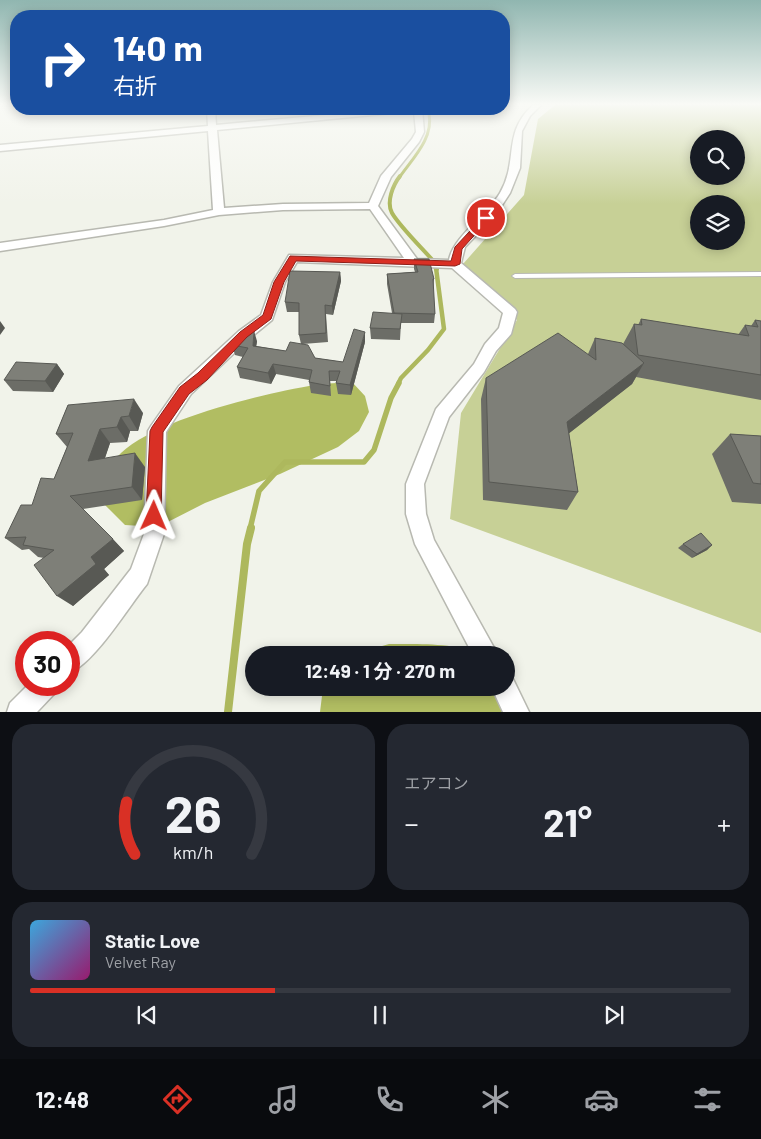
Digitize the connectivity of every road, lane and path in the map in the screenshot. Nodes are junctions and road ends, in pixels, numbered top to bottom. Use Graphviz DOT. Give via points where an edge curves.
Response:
graph roads {
  1 [pos="99,138"];
  2 [pos="214,138"];
  3 [pos="417,138"];
  4 [pos="516,138"];
  5 [pos="0,148"];
  6 [pos="373,206"];
  7 [pos="219,212"];
  8 [pos="0,247"];
  9 [pos="413,262"];
  10 [pos="455,264"];
  11 [pos="761,274"];
  12 [pos="515,276"];
  13 [pos="481,646"];
  14 [pos="80,650"];
  15 [pos="34,696"];
  16 [pos="508,696"];
  17 [pos="19,712"];
  18 [pos="517,712"];
  1 -- 5 [label="street"];
  2 -- 7 [label="street"];
  3 -- 6 [label="street" via="386,176"];
  4 -- 10 [label="street" via="515,167 509,185 496,208 458,248"];
  6 -- 7 [label="street" via="283,207"];
  6 -- 9 [label="street"];
  7 -- 8 [label="street"];
  9 -- 10 [label="street"];
  9 -- 14 [label="street" via="293,258 279,282 267,317 184,390 157,431 154,534 139,576"];
  10 -- 13 [label="street" via="510,312 506,330 442,414 415,484 416,514 425,544"];
  11 -- 12 [label="lane"];
  15 -- 17 [label="street"];
  16 -- 18 [label="street"];
}
